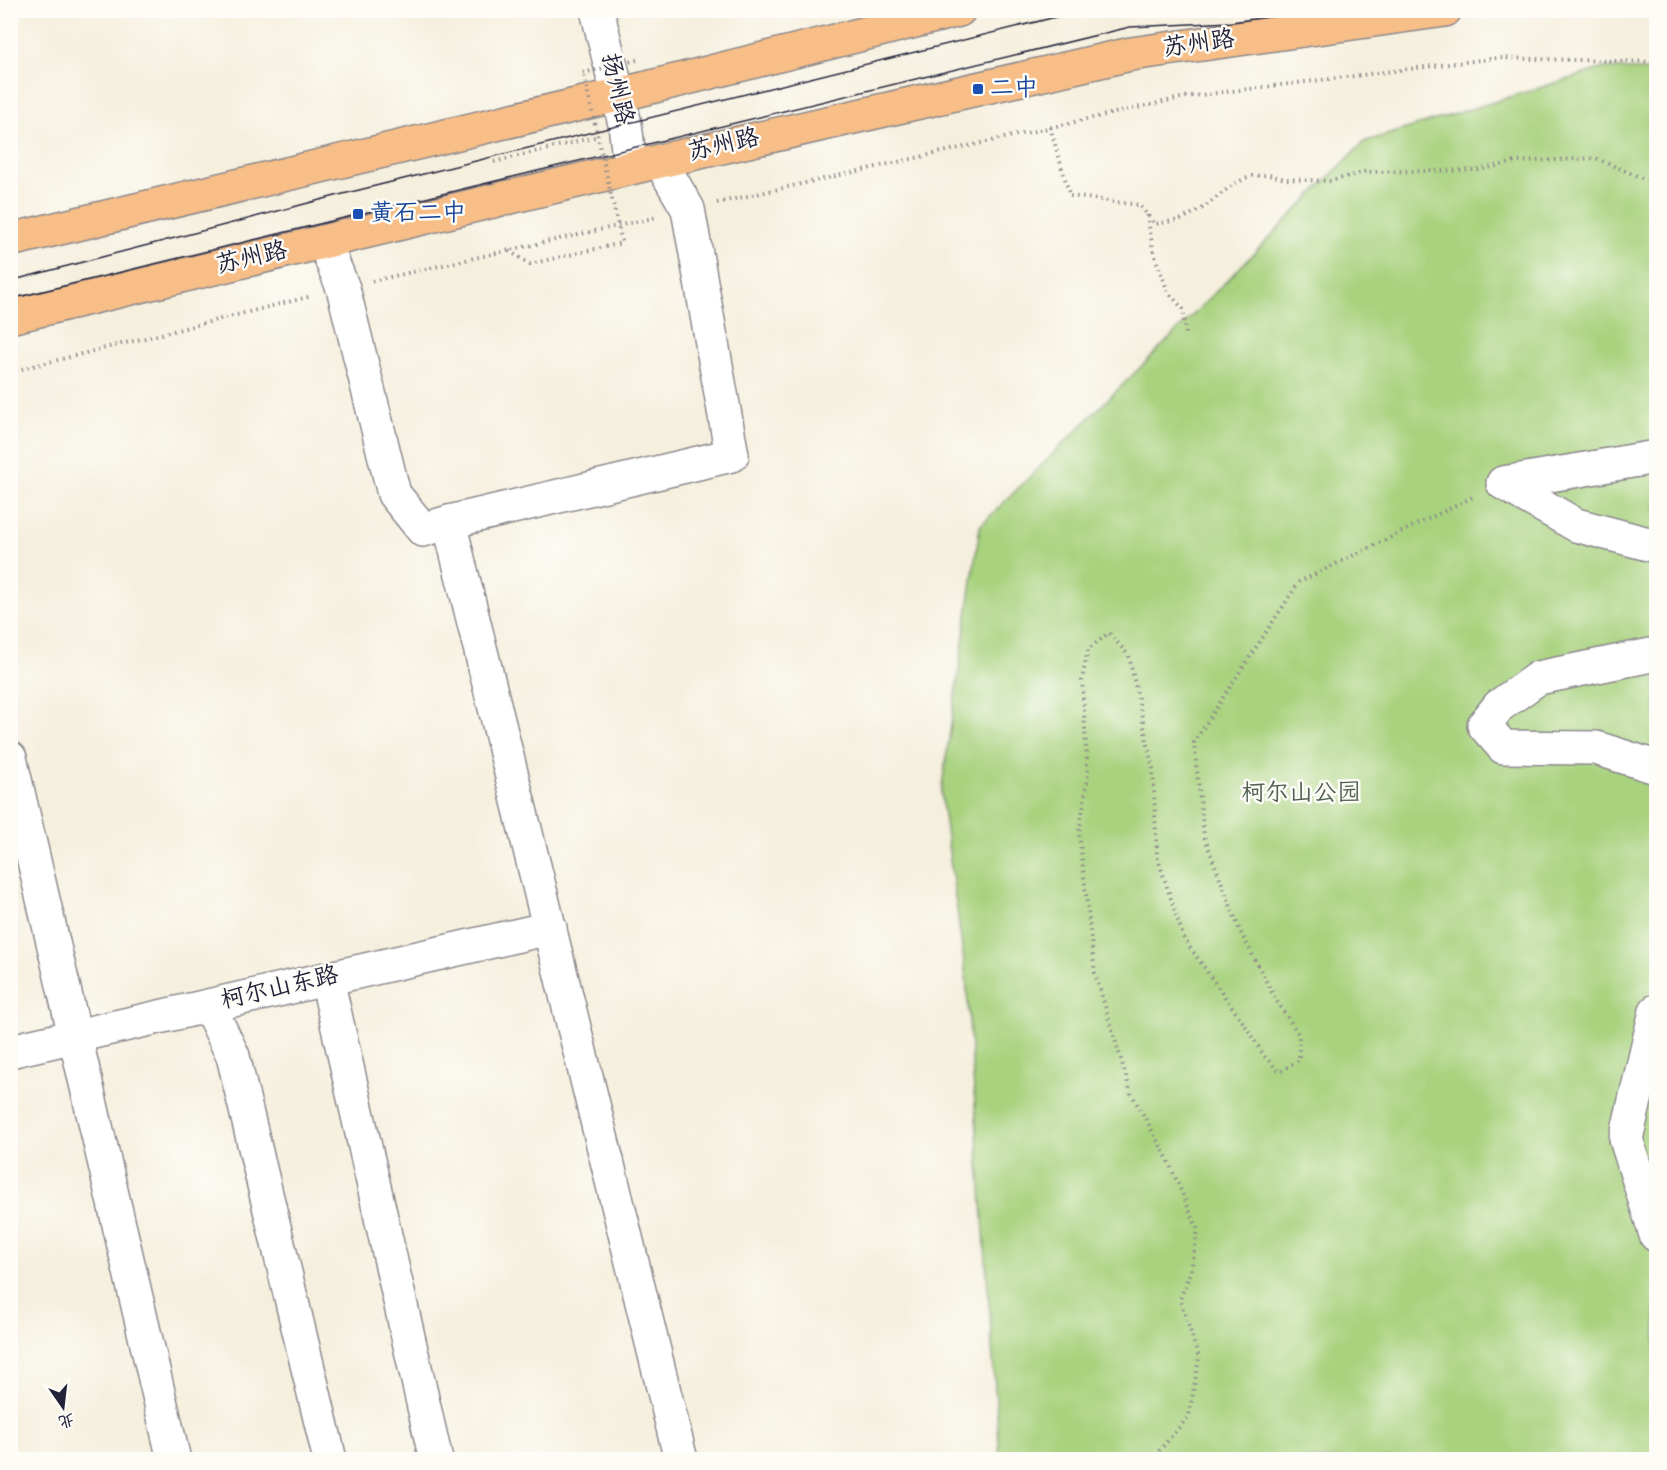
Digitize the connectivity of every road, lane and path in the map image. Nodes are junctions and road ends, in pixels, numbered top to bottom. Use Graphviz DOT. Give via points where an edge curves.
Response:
graph roads {
  1 [pos="597,10"];
  2 [pos="959,10"];
  3 [pos="1445,10"];
  4 [pos="637,60"];
  5 [pos="1656,62"];
  6 [pos="617,95"];
  7 [pos="1050,128"];
  8 [pos="598,136"];
  9 [pos="494,162"];
  10 [pos="647,164"];
  11 [pos="1656,184"];
  12 [pos="688,209"];
  13 [pos="1147,214"];
  14 [pos="10,240"];
  15 [pos="324,242"];
  16 [pos="509,250"];
  17 [pos="343,288"];
  18 [pos="10,317"];
  19 [pos="1186,336"];
  20 [pos="10,372"];
  21 [pos="1656,457"];
  22 [pos="1503,483"];
  23 [pos="449,522"];
  24 [pos="1656,546"];
  25 [pos="1656,654"];
  26 [pos="10,758"];
  27 [pos="1656,766"];
  28 [pos="550,928"];
  29 [pos="327,979"];
  30 [pos="208,1006"];
  31 [pos="1656,1011"];
  32 [pos="75,1036"];
  33 [pos="10,1051"];
  34 [pos="1656,1235"];
  35 [pos="174,1460"];
  36 [pos="330,1460"];
  37 [pos="436,1460"];
  38 [pos="681,1460"];
  39 [pos="1150,1460"];
  1 -- 6 [label="street, 扬州路"];
  2 -- 6 [label="main road"];
  3 -- 10 [label="main road, 苏州路" via="1131,54"];
  4 -- 8 [label="path, bridge" via="584,74"];
  5 -- 7 [label="path" via="1497,58 1185,97"];
  6 -- 10 [label="street, 扬州路" via="628,149"];
  6 -- 14 [label="main road"];
  7 -- 12 [label="path"];
  7 -- 13 [label="path" via="1070,196 1139,205"];
  8 -- 9 [label="path"];
  8 -- 16 [label="path, bridge" via="622,243 530,264"];
  10 -- 12 [label="street, 扬州路"];
  10 -- 15 [label="main road, 苏州路"];
  11 -- 13 [label="path" via="1594,158 1515,162 1478,170 1364,172 1331,181 1252,176 1180,220 1155,224"];
  12 -- 16 [label="path"];
  12 -- 23 [label="street" via="732,455"];
  13 -- 19 [label="path" via="1154,254 1168,292 1183,309"];
  15 -- 17 [label="street"];
  15 -- 18 [label="main road, 苏州路"];
  16 -- 17 [label="path"];
  17 -- 20 [label="path"];
  17 -- 23 [label="street" via="394,494 423,530"];
  21 -- 22 [label="street"];
  22 -- 24 [label="street" via="1576,525"];
  22 -- 39 [label="path" via="1299,582 1194,742 1204,836 1240,931 1299,1035 1299,1060 1280,1072 1264,1056 1184,939 1157,856 1153,769 1129,656 1109,633 1088,649 1082,680 1088,776 1079,833 1095,973 1131,1093 1167,1158 1198,1230 1191,1270 1180,1299 1199,1358 1189,1416"];
  23 -- 28 [label="street"];
  25 -- 27 [label="street" via="1538,678 1499,706 1484,725 1503,747 1596,748"];
  26 -- 32 [label="street"];
  28 -- 29 [label="street, 柯尔山东路"];
  28 -- 38 [label="street"];
  29 -- 30 [label="street, 柯尔山东路"];
  29 -- 37 [label="street"];
  30 -- 32 [label="street, 柯尔山东路"];
  30 -- 36 [label="street" via="233,1056"];
  31 -- 34 [label="street" via="1626,1139"];
  32 -- 33 [label="street, 柯尔山东路"];
  32 -- 35 [label="street"];
}
